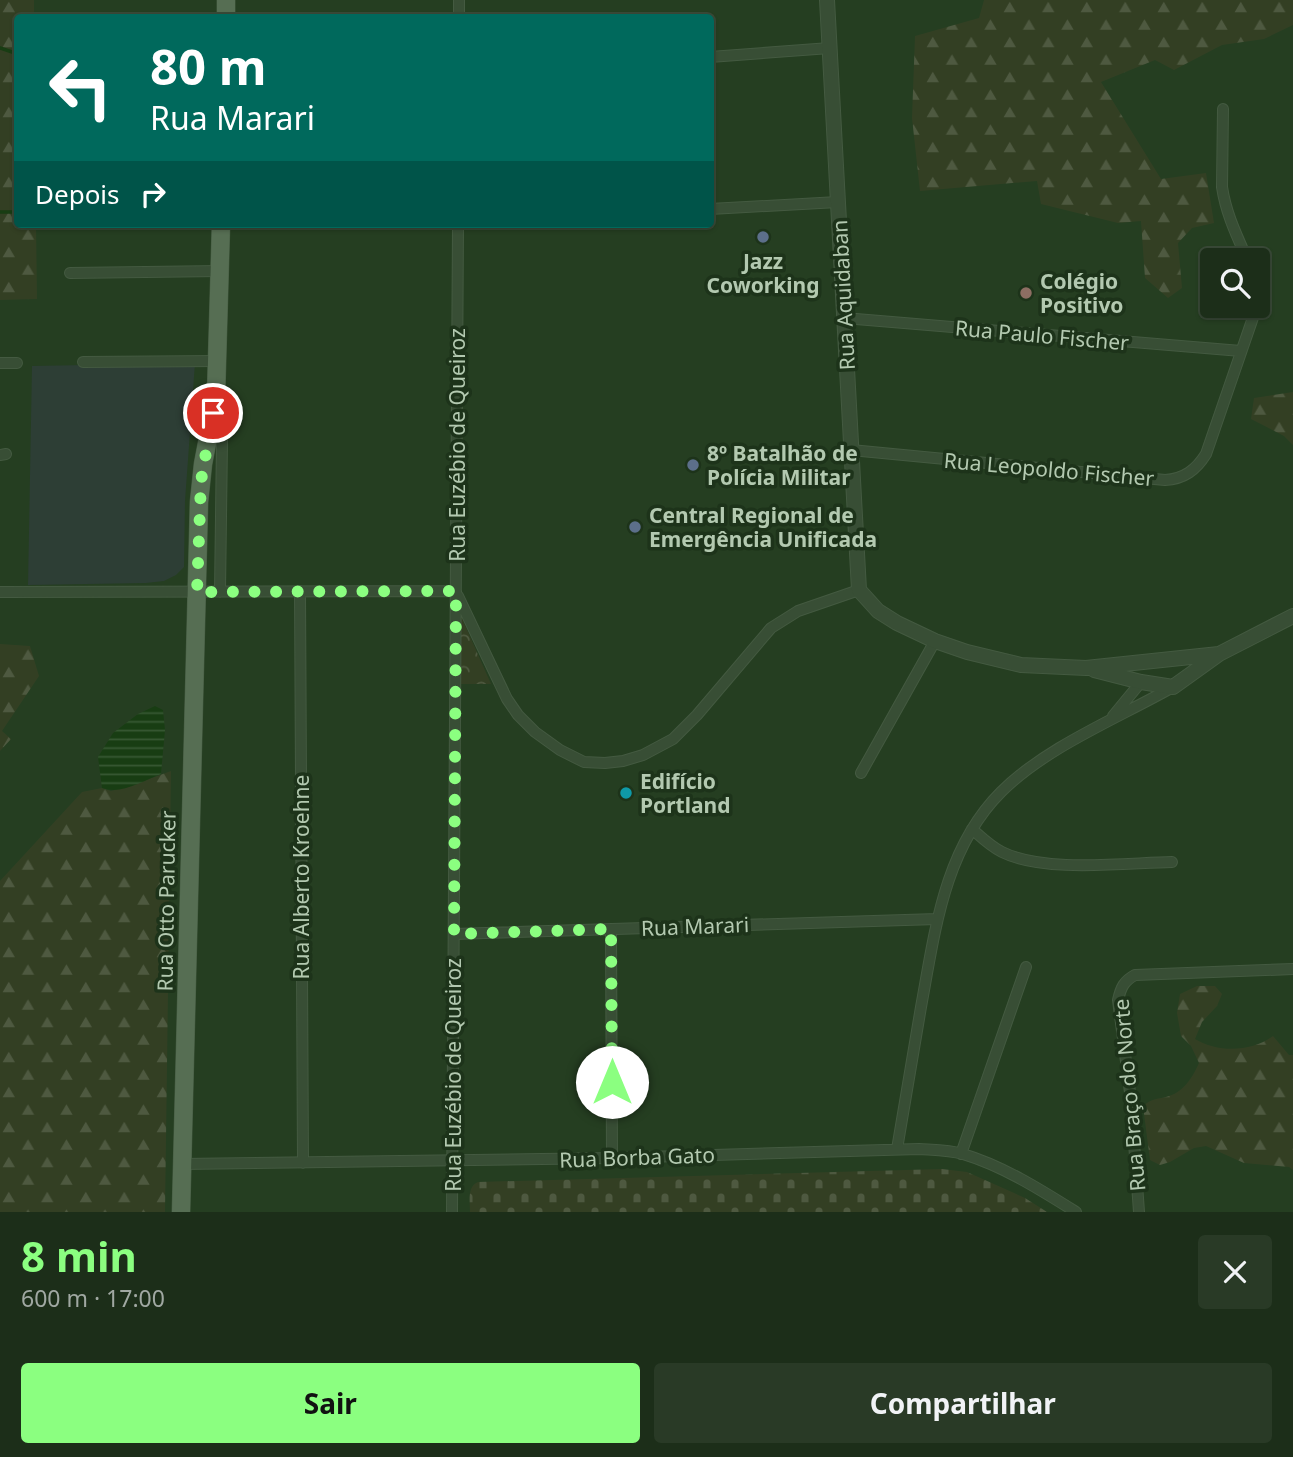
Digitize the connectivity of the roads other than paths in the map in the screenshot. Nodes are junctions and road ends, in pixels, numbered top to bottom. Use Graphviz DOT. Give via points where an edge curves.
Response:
graph roads {
  1 [pos="827,0"];
  2 [pos="830,48"];
  3 [pos="714,57"];
  4 [pos="1223,109"];
  5 [pos="838,202"];
  6 [pos="714,209"];
  7 [pos="222,228"];
  8 [pos="458,228"];
  9 [pos="1242,248"];
  10 [pos="220,271"];
  11 [pos="70,272"];
  12 [pos="844,318"];
  13 [pos="1253,318"];
  14 [pos="1241,351"];
  15 [pos="218,361"];
  16 [pos="83,362"];
  17 [pos="0,363"];
  18 [pos="17,363"];
  19 [pos="216,396"];
  20 [pos="851,450"];
  21 [pos="859,590"];
  22 [pos="456,591"];
  23 [pos="0,592"];
  24 [pos="197,592"];
  25 [pos="220,592"];
  26 [pos="300,592"];
  27 [pos="1293,616"];
  28 [pos="935,641"];
  29 [pos="1220,654"];
  30 [pos="1166,660"];
  31 [pos="1086,668"];
  32 [pos="1141,682"];
  33 [pos="1173,687"];
  34 [pos="1111,718"];
  35 [pos="861,773"];
  36 [pos="972,828"];
  37 [pos="1172,862"];
  38 [pos="937,919"];
  39 [pos="611,929"];
  40 [pos="454,934"];
  41 [pos="1026,967"];
  42 [pos="1293,969"];
  43 [pos="897,1149"];
  44 [pos="961,1154"];
  45 [pos="612,1158"];
  46 [pos="452,1161"];
  47 [pos="303,1163"];
  48 [pos="182,1164"];
  49 [pos="181,1212"];
  50 [pos="452,1212"];
  51 [pos="1076,1212"];
  52 [pos="1139,1212"];
  1 -- 2 [label="street, Rua Aquidaban"];
  2 -- 3 [label="street"];
  2 -- 5 [label="street, Rua Aquidaban"];
  4 -- 9 [label="street" via="1222,187"];
  5 -- 6 [label="street"];
  5 -- 12 [label="street, Rua Aquidaban"];
  7 -- 10 [label="main road, Rua Otto Parucker"];
  8 -- 22 [label="street, Rua Euzébio de Queiroz"];
  10 -- 11 [label="street"];
  10 -- 15 [label="main road, Rua Otto Parucker"];
  12 -- 14 [label="street, Rua Paulo Fischer"];
  12 -- 20 [label="street, Rua Aquidaban"];
  13 -- 14 [label="street, Rua Leopoldo Fischer"];
  14 -- 20 [label="street, Rua Leopoldo Fischer" via="1206,454 1194,470 1175,480"];
  15 -- 16 [label="street"];
  15 -- 19 [label="main road, Rua Otto Parucker"];
  17 -- 18 [label="street"];
  19 -- 24 [label="main road, Rua Otto Parucker" via="201,481"];
  19 -- 25 [label="street" via="222,440"];
  20 -- 21 [label="street, Rua Aquidaban"];
  21 -- 22 [label="street" via="806,608 771,628 673,739 643,755 595,764 560,750 518,715"];
  21 -- 28 [label="street" via="878,611"];
  22 -- 26 [label="street"];
  22 -- 40 [label="street, Rua Euzébio de Queiroz"];
  23 -- 24 [label="street"];
  24 -- 25 [label="street"];
  24 -- 48 [label="main road, Rua Otto Parucker"];
  25 -- 26 [label="street"];
  26 -- 47 [label="street, Rua Alberto Kroehne"];
  27 -- 29 [label="street"];
  28 -- 31 [label="street" via="1021,665"];
  28 -- 35 [label="street"];
  29 -- 30 [label="street"];
  29 -- 33 [label="street"];
  30 -- 31 [label="street"];
  30 -- 32 [label="street"];
  30 -- 33 [label="street" via="1177,676"];
  31 -- 32 [label="street"];
  32 -- 33 [label="street"];
  32 -- 34 [label="street"];
  33 -- 34 [label="street"];
  34 -- 36 [label="street" via="1021,774"];
  36 -- 37 [label="street" via="991,845 1021,859 1070,865"];
  36 -- 38 [label="street" via="952,870"];
  38 -- 39 [label="street, Rua Marari"];
  38 -- 43 [label="street"];
  39 -- 40 [label="street, Rua Marari"];
  39 -- 45 [label="street"];
  40 -- 46 [label="street, Rua Euzébio de Queiroz"];
  41 -- 44 [label="street"];
  42 -- 52 [label="street, Rua Braço do Norte" via="1135,975 1120,988"];
  43 -- 44 [label="street, Rua Borba Gato"];
  43 -- 45 [label="street, Rua Borba Gato"];
  44 -- 51 [label="street, Rua Borba Gato" via="1015,1177"];
  45 -- 46 [label="street, Rua Borba Gato"];
  46 -- 47 [label="street, Rua Borba Gato"];
  46 -- 50 [label="street, Rua Euzébio de Queiroz"];
  47 -- 48 [label="street, Rua Borba Gato"];
  48 -- 49 [label="main road, Rua Otto Parucker"];
}
